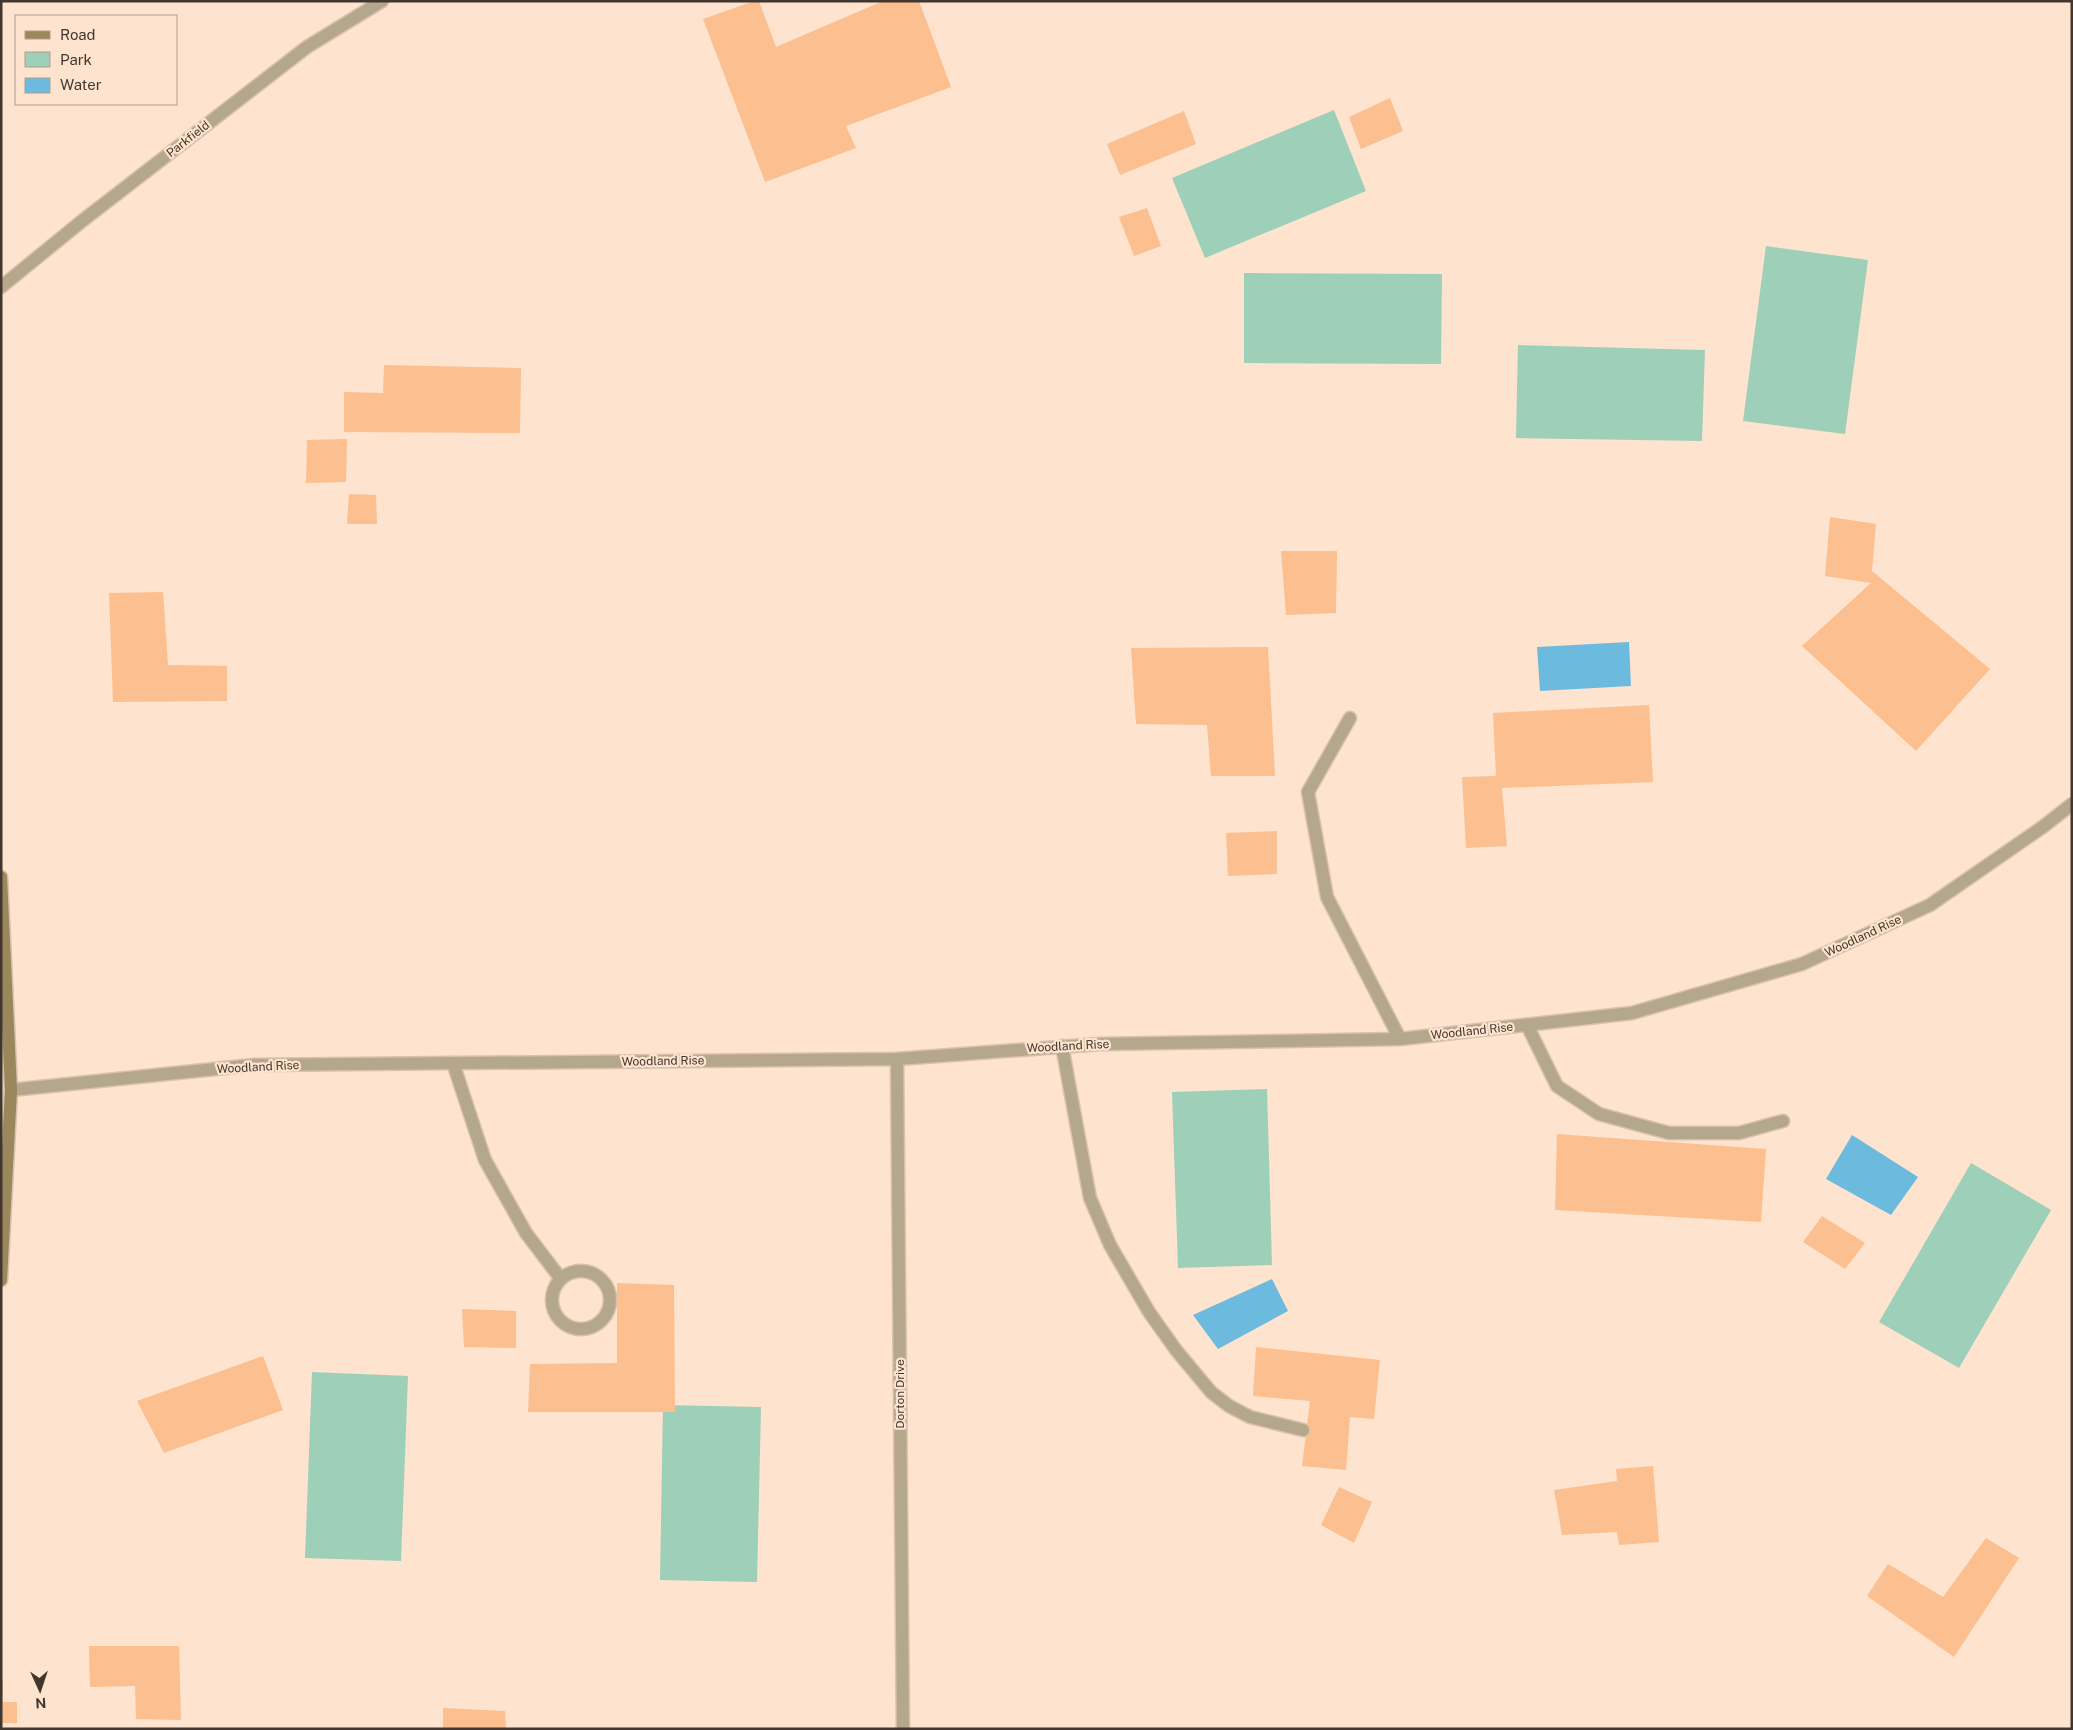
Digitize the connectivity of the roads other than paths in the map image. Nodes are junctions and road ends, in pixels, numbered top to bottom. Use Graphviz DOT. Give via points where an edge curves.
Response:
graph roads {
  1 [pos="382,1"];
  2 [pos="1,287"];
  3 [pos="1350,718"];
  4 [pos="2072,804"];
  5 [pos="1,877"];
  6 [pos="1527,1025"];
  7 [pos="1400,1039"];
  8 [pos="1062,1046"];
  9 [pos="897,1059"];
  10 [pos="453,1063"];
  11 [pos="11,1090"];
  12 [pos="1784,1121"];
  13 [pos="561,1279"];
  14 [pos="1,1280"];
  15 [pos="1303,1430"];
  16 [pos="903,1729"];
  1 -- 2 [label="street, Parkfield" via="307,47"];
  3 -- 7 [label="street" via="1308,792 1327,897"];
  4 -- 6 [label="street, Woodland Rise" via="1930,905 1802,964 1632,1013"];
  5 -- 11 [label="street"];
  6 -- 7 [label="street, Woodland Rise"];
  6 -- 12 [label="street" via="1557,1086 1599,1114 1669,1133 1740,1133"];
  7 -- 8 [label="street, Woodland Rise"];
  8 -- 9 [label="street, Woodland Rise"];
  8 -- 15 [label="street" via="1090,1198 1110,1245 1144,1305 1166,1338 1211,1392 1250,1417"];
  9 -- 10 [label="street, Woodland Rise"];
  9 -- 16 [label="street, Dorton Drive"];
  10 -- 11 [label="street, Woodland Rise" via="254,1065"];
  10 -- 13 [label="street" via="485,1160 526,1233"];
  11 -- 14 [label="street"];
  13 -- 13 [label="street" via="552,1305 560,1321 577,1329 595,1326 603,1320 608,1312 609,1292 598,1276 579,1271"];
}
